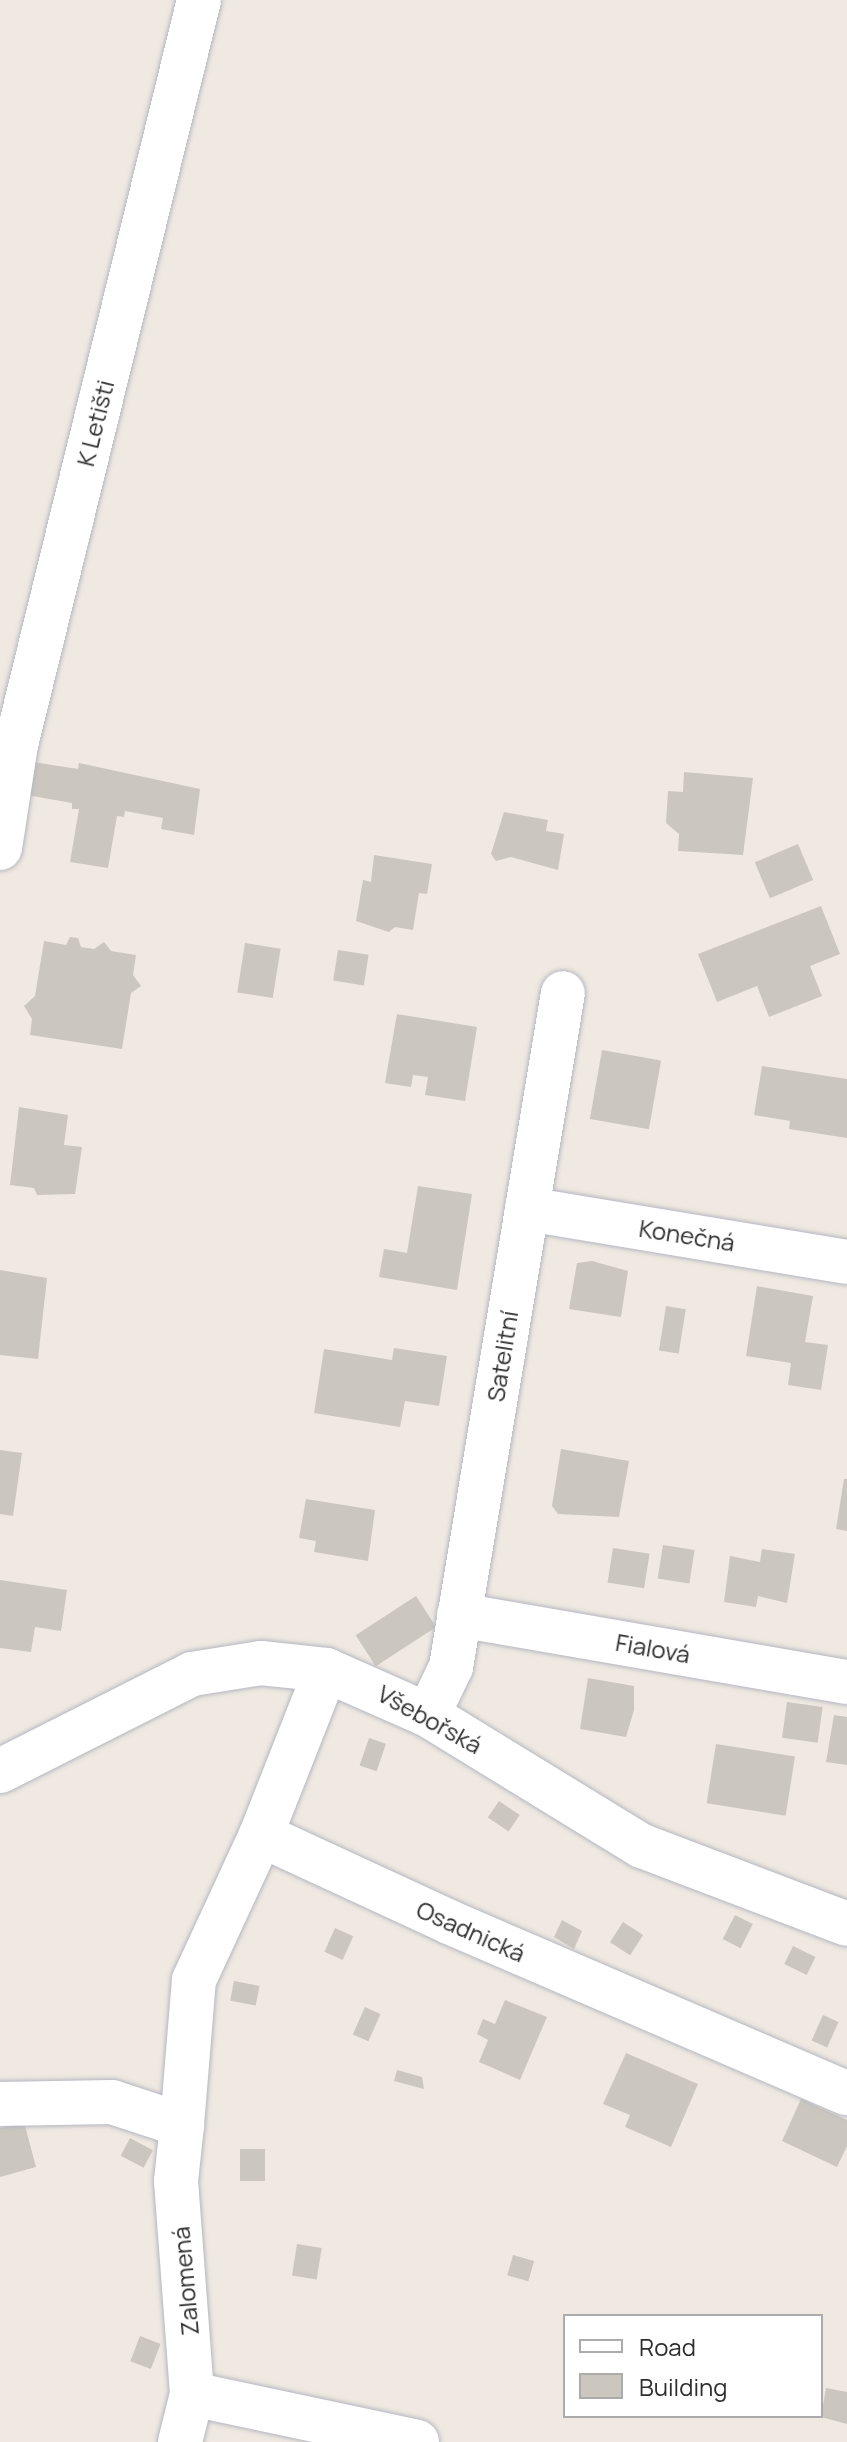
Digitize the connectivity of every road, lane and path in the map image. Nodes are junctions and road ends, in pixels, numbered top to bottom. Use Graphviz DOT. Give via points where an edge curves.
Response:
graph roads {
  1 [pos="199,0"];
  2 [pos="0,848"];
  3 [pos="563,993"];
  4 [pos="527,1209"];
  5 [pos="847,1262"];
  6 [pos="459,1615"];
  7 [pos="326,1670"];
  8 [pos="847,1682"];
  9 [pos="428,1715"];
  10 [pos="0,1771"];
  11 [pos="261,1835"];
  12 [pos="847,1924"];
  13 [pos="847,2093"];
  14 [pos="0,2104"];
  15 [pos="182,2125"];
  16 [pos="192,2394"];
  17 [pos="180,2442"];
  18 [pos="417,2442"];
  1 -- 2 [label="street, K Letišti" via="16,745"];
  3 -- 4 [label="street, Satelitní"];
  4 -- 5 [label="street, Konečná"];
  4 -- 6 [label="street, Satelitní"];
  6 -- 8 [label="street, Fialová"];
  6 -- 9 [label="street, Satelitní" via="451,1667"];
  7 -- 9 [label="street, Všebořská"];
  7 -- 10 [label="street, Všebořská" via="261,1663 192,1674"];
  7 -- 11 [label="street"];
  9 -- 12 [label="street, Všebořská" via="642,1846"];
  11 -- 13 [label="street, Osadnická"];
  11 -- 15 [label="street, Zalomená" via="194,1980"];
  14 -- 15 [label="street" via="112,2102"];
  15 -- 16 [label="street, Zalomená" via="176,2181"];
  16 -- 17 [label="street, Zalomená"];
  16 -- 18 [label="street"];
}
